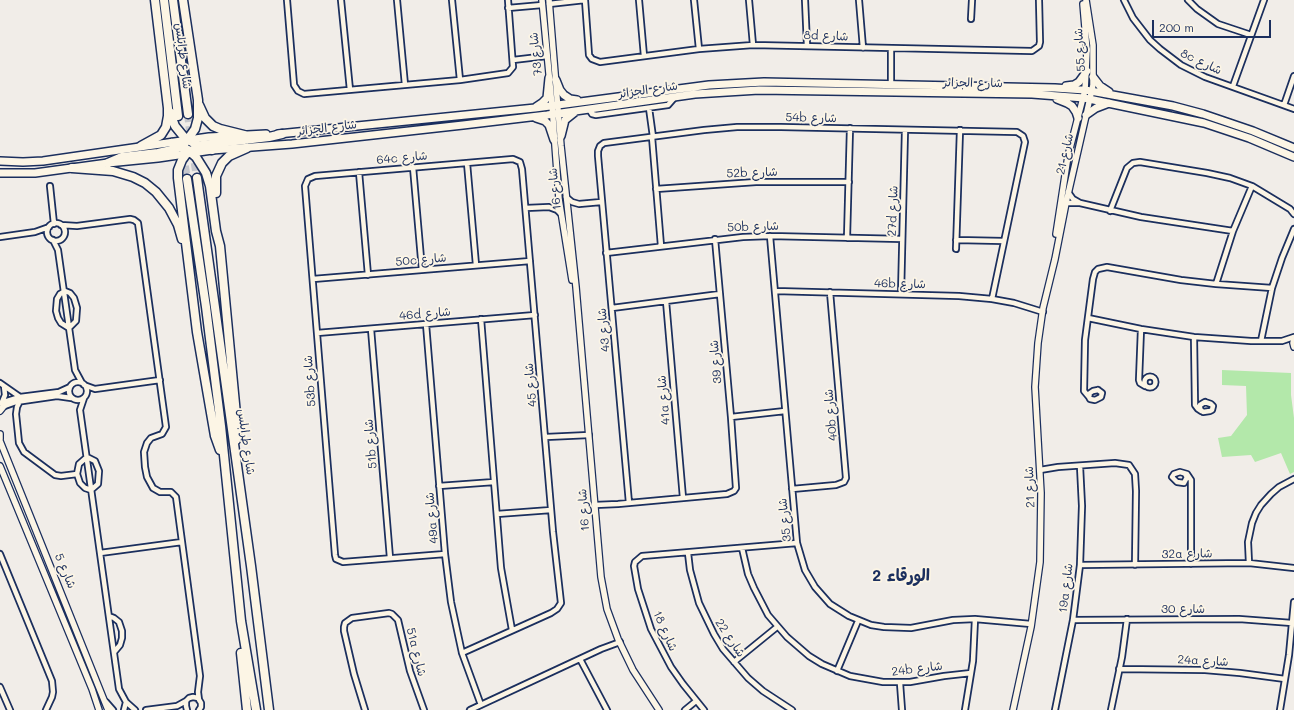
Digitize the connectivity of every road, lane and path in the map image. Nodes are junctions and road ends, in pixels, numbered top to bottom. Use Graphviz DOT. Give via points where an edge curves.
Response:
graph roads {
  1 [pos="155,0"];
  2 [pos="164,0"];
  3 [pos="173,0"];
  4 [pos="183,0"];
  5 [pos="287,0"];
  6 [pos="341,0"];
  7 [pos="397,0"];
  8 [pos="452,0"];
  9 [pos="508,0"];
  10 [pos="585,0"];
  11 [pos="639,0"];
  12 [pos="694,0"];
  13 [pos="749,0"];
  14 [pos="804,0"];
  15 [pos="859,0"];
  16 [pos="972,0"];
  17 [pos="1039,0"];
  18 [pos="1084,0"];
  19 [pos="1124,0"];
  20 [pos="1188,0"];
  21 [pos="1264,0"];
  22 [pos="549,2"];
  23 [pos="542,3"];
  24 [pos="508,8"];
  25 [pos="971,19"];
  26 [pos="1251,34"];
  27 [pos="753,45"];
  28 [pos="807,45"];
  29 [pos="864,48"];
  30 [pos="892,48"];
  31 [pos="699,49"];
  32 [pos="547,56"];
  33 [pos="644,56"];
  34 [pos="512,60"];
  35 [pos="1087,71"];
  36 [pos="1294,76"];
  37 [pos="1093,78"];
  38 [pos="553,79"];
  39 [pos="460,80"];
  40 [pos="891,84"];
  41 [pos="405,85"];
  42 [pos="1233,86"];
  43 [pos="1055,88"];
  44 [pos="350,90"];
  45 [pos="1113,94"];
  46 [pos="1088,95"];
  47 [pos="1051,96"];
  48 [pos="675,97"];
  49 [pos="198,100"];
  50 [pos="581,101"];
  51 [pos="1110,103"];
  52 [pos="555,104"];
  53 [pos="1284,105"];
  54 [pos="168,108"];
  55 [pos="535,108"];
  56 [pos="649,108"];
  57 [pos="589,109"];
  58 [pos="1294,109"];
  59 [pos="577,110"];
  60 [pos="188,114"];
  61 [pos="556,114"];
  62 [pos="1086,115"];
  63 [pos="178,116"];
  64 [pos="528,117"];
  65 [pos="1078,118"];
  66 [pos="850,128"];
  67 [pos="905,130"];
  68 [pos="960,130"];
  69 [pos="282,134"];
  70 [pos="244,135"];
  71 [pos="560,136"];
  72 [pos="652,137"];
  73 [pos="554,140"];
  74 [pos="172,143"];
  75 [pos="141,146"];
  76 [pos="198,146"];
  77 [pos="247,148"];
  78 [pos="1294,148"];
  79 [pos="188,149"];
  80 [pos="212,150"];
  81 [pos="598,156"];
  82 [pos="1293,158"];
  83 [pos="509,160"];
  84 [pos="0,161"];
  85 [pos="108,163"];
  86 [pos="467,163"];
  87 [pos="413,167"];
  88 [pos="72,168"];
  89 [pos="359,172"];
  90 [pos="0,173"];
  91 [pos="197,178"];
  92 [pos="187,179"];
  93 [pos="849,182"];
  94 [pos="1063,185"];
  95 [pos="50,186"];
  96 [pos="1252,186"];
  97 [pos="656,189"];
  98 [pos="305,190"];
  99 [pos="1068,192"];
  100 [pos="566,197"];
  101 [pos="559,199"];
  102 [pos="602,202"];
  103 [pos="1066,203"];
  104 [pos="1080,203"];
  105 [pos="578,204"];
  106 [pos="549,207"];
  107 [pos="526,208"];
  108 [pos="1110,211"];
  109 [pos="568,213"];
  110 [pos="561,214"];
  111 [pos="1294,214"];
  112 [pos="54,224"];
  113 [pos="61,225"];
  114 [pos="77,226"];
  115 [pos="49,227"];
  116 [pos="1294,228"];
  117 [pos="1233,231"];
  118 [pos="35,232"];
  119 [pos="48,235"];
  120 [pos="770,236"];
  121 [pos="0,237"];
  122 [pos="63,237"];
  123 [pos="848,238"];
  124 [pos="902,239"];
  125 [pos="52,240"];
  126 [pos="715,240"];
  127 [pos="956,240"];
  128 [pos="1004,241"];
  129 [pos="220,246"];
  130 [pos="661,246"];
  131 [pos="956,249"];
  132 [pos="58,250"];
  133 [pos="606,253"];
  134 [pos="188,255"];
  135 [pos="530,261"];
  136 [pos="1054,262"];
  137 [pos="476,265"];
  138 [pos="422,270"];
  139 [pos="368,274"];
  140 [pos="313,279"];
  141 [pos="1216,284"];
  142 [pos="1272,288"];
  143 [pos="65,291"];
  144 [pos="775,291"];
  145 [pos="830,292"];
  146 [pos="720,294"];
  147 [pos="901,294"];
  148 [pos="576,296"];
  149 [pos="992,299"];
  150 [pos="666,301"];
  151 [pos="612,308"];
  152 [pos="1043,310"];
  153 [pos="535,315"];
  154 [pos="1088,318"];
  155 [pos="481,320"];
  156 [pos="426,324"];
  157 [pos="70,328"];
  158 [pos="371,329"];
  159 [pos="1141,329"];
  160 [pos="317,333"];
  161 [pos="1194,337"];
  162 [pos="1294,338"];
  163 [pos="1261,341"];
  164 [pos="1282,341"];
  165 [pos="1294,346"];
  166 [pos="1139,368"];
  167 [pos="75,370"];
  168 [pos="1147,377"];
  169 [pos="160,380"];
  170 [pos="83,384"];
  171 [pos="1085,384"];
  172 [pos="2,385"];
  173 [pos="70,386"];
  174 [pos="1145,386"];
  175 [pos="95,389"];
  176 [pos="1093,391"];
  177 [pos="1194,394"];
  178 [pos="85,397"];
  179 [pos="1089,397"];
  180 [pos="20,399"];
  181 [pos="73,399"];
  182 [pos="1204,403"];
  183 [pos="2,404"];
  184 [pos="80,410"];
  185 [pos="0,411"];
  186 [pos="785,411"];
  187 [pos="1201,411"];
  188 [pos="16,414"];
  189 [pos="731,417"];
  190 [pos="588,433"];
  191 [pos="0,434"];
  192 [pos="546,437"];
  193 [pos="0,440"];
  194 [pos="234,446"];
  195 [pos="87,456"];
  196 [pos="224,460"];
  197 [pos="0,466"];
  198 [pos="1080,466"];
  199 [pos="1040,468"];
  200 [pos="77,474"];
  201 [pos="1185,474"];
  202 [pos="1294,479"];
  203 [pos="494,482"];
  204 [pos="1182,483"];
  205 [pos="439,486"];
  206 [pos="792,488"];
  207 [pos="91,490"];
  208 [pos="1191,492"];
  209 [pos="683,498"];
  210 [pos="629,503"];
  211 [pos="595,506"];
  212 [pos="552,510"];
  213 [pos="497,514"];
  214 [pos="182,542"];
  215 [pos="797,543"];
  216 [pos="742,548"];
  217 [pos="688,552"];
  218 [pos="100,553"];
  219 [pos="0,554"];
  220 [pos="445,554"];
  221 [pos="390,558"];
  222 [pos="1249,563"];
  223 [pos="1191,564"];
  224 [pos="1080,565"];
  225 [pos="1135,565"];
  226 [pos="1294,568"];
  227 [pos="1294,602"];
  228 [pos="109,616"];
  229 [pos="976,619"];
  230 [pos="1127,619"];
  231 [pos="240,620"];
  232 [pos="1073,620"];
  233 [pos="858,621"];
  234 [pos="1292,623"];
  235 [pos="1031,626"];
  236 [pos="776,627"];
  237 [pos="512,630"];
  238 [pos="619,641"];
  239 [pos="115,651"];
  240 [pos="462,653"];
  241 [pos="580,659"];
  242 [pos="734,662"];
  243 [pos="1119,669"];
  244 [pos="837,671"];
  245 [pos="971,673"];
  246 [pos="1285,679"];
  247 [pos="900,682"];
  248 [pos="0,687"];
  249 [pos="198,690"];
  250 [pos="190,698"];
  251 [pos="200,700"];
  252 [pos="186,701"];
  253 [pos="696,701"];
  254 [pos="106,702"];
  255 [pos="126,702"];
  256 [pos="481,705"];
  257 [pos="604,709"];
  258 [pos="10,710"];
  259 [pos="46,710"];
  260 [pos="100,710"];
  261 [pos="108,710"];
  262 [pos="112,710"];
  263 [pos="124,710"];
  264 [pos="135,710"];
  265 [pos="146,710"];
  266 [pos="162,710"];
  267 [pos="187,710"];
  268 [pos="200,710"];
  269 [pos="247,710"];
  270 [pos="256,710"];
  271 [pos="269,710"];
  272 [pos="365,710"];
  273 [pos="424,710"];
  274 [pos="470,710"];
  275 [pos="659,710"];
  276 [pos="685,710"];
  277 [pos="704,710"];
  278 [pos="792,710"];
  279 [pos="902,710"];
  280 [pos="965,710"];
  281 [pos="1013,710"];
  282 [pos="1054,710"];
  283 [pos="1110,710"];
  284 [pos="1280,710"];
  1 -- 54 [label="highway"];
  2 -- 63 [label="highway, شارع طرابلس"];
  3 -- 60 [label="highway, شارع طرابلس"];
  4 -- 49 [label="highway"];
  5 -- 44 [label="street" via="294,85 298,91 308,94"];
  6 -- 44 [label="street"];
  7 -- 41 [label="street"];
  8 -- 39 [label="street"];
  9 -- 24 [label="street"];
  10 -- 22 [label="street"];
  10 -- 33 [label="street, 8d شارع" via="589,55 595,61"];
  11 -- 33 [label="street"];
  12 -- 31 [label="street"];
  13 -- 27 [label="street"];
  14 -- 28 [label="street"];
  15 -- 29 [label="street"];
  16 -- 25 [label="street"];
  17 -- 30 [label="street, 8d شارع" via="1039,46 1032,50"];
  18 -- 35 [label="street, شارع 55"];
  18 -- 37 [label="street, شارع 55" via="1093,45"];
  19 -- 42 [label="street, 8c شارع" via="1142,30 1170,58 1192,72"];
  20 -- 26 [label="street" via="1218,24"];
  21 -- 26 [label="street"];
  22 -- 38 [label="street, شارع 73"];
  23 -- 24 [label="street"];
  23 -- 32 [label="street, شارع 73"];
  24 -- 34 [label="street"];
  26 -- 42 [label="street"];
  27 -- 28 [label="street, 8d شارع"];
  27 -- 31 [label="street, 8d شارع"];
  28 -- 29 [label="street, 8d شارع"];
  29 -- 30 [label="street, 8d شارع"];
  30 -- 40 [label="street"];
  31 -- 33 [label="street, 8d شارع"];
  32 -- 34 [label="street"];
  32 -- 38 [label="street, شارع 73"];
  34 -- 39 [label="street" via="513,67 508,73"];
  35 -- 43 [label="main road" via="1076,84"];
  35 -- 46 [label="street, شارع 55"];
  36 -- 53 [label="street"];
  37 -- 45 [label="main road"];
  37 -- 46 [label="street, شارع 55"];
  38 -- 50 [label="main road" via="564,95"];
  38 -- 52 [label="street, شارع 73"];
  38 -- 55 [label="main road" via="546,98"];
  39 -- 41 [label="street"];
  40 -- 43 [label="main road, شارع الجزائر"];
  40 -- 50 [label="main road, شارع الجزائر" via="732,83"];
  41 -- 44 [label="street"];
  42 -- 53 [label="street, 8c شارع"];
  43 -- 46 [label="main road, شارع الجزائر"];
  45 -- 46 [label="main road, شارع الجزائر"];
  45 -- 78 [label="main road, شارع الجزائر" via="1203,114"];
  46 -- 47 [label="main road, شارع الجزائر"];
  46 -- 51 [label="main road, شارع الجزائر"];
  46 -- 62 [label="street, شارع 21"];
  46 -- 65 [label="street, شارع 21"];
  47 -- 48 [label="main road, شارع الجزائر" via="759,90"];
  47 -- 65 [label="main road" via="1070,105"];
  48 -- 56 [label="street" via="669,105"];
  48 -- 57 [label="main road, شارع الجزائر"];
  49 -- 70 [label="highway" via="210,124"];
  49 -- 79 [label="highway" via="197,122"];
  50 -- 52 [label="main road, شارع الجزائر"];
  51 -- 62 [label="main road"];
  51 -- 82 [label="main road, شارع الجزائر" via="1204,123 1249,138"];
  52 -- 55 [label="main road, شارع الجزائر"];
  52 -- 61 [label="street, شارع 16"];
  53 -- 58 [label="street, 8c شارع"];
  54 -- 75 [label="highway" via="163,132"];
  54 -- 79 [label="highway"];
  55 -- 69 [label="main road, شارع الجزائر"];
  56 -- 57 [label="street" via="596,115"];
  56 -- 72 [label="street"];
  57 -- 59 [label="main road, شارع الجزائر"];
  59 -- 61 [label="main road, شارع الجزائر"];
  59 -- 71 [label="main road" via="565,120"];
  61 -- 64 [label="main road, شارع الجزائر"];
  61 -- 71 [label="street, شارع 16"];
  61 -- 73 [label="street, شارع 16"];
  62 -- 99 [label="street, شارع 21"];
  64 -- 73 [label="main road" via="547,122"];
  64 -- 77 [label="main road, شارع الجزائر"];
  65 -- 94 [label="street, شارع 21"];
  66 -- 67 [label="street, 54b شارع"];
  66 -- 72 [label="street, 54b شارع" via="737,127"];
  66 -- 93 [label="street"];
  67 -- 68 [label="street, 54b شارع"];
  67 -- 124 [label="street, 27d شارع"];
  68 -- 127 [label="street"];
  68 -- 128 [label="street, 54b شارع" via="1017,132 1025,138"];
  69 -- 70 [label="main road, شارع الجزائر"];
  69 -- 76 [label="highway"];
  70 -- 79 [label="main road, شارع الجزائر"];
  71 -- 100 [label="street, شارع 16"];
  72 -- 81 [label="street, 54b شارع" via="604,143 600,146"];
  72 -- 97 [label="street"];
  73 -- 101 [label="street, شارع 16"];
  74 -- 75 [label="main road"];
  74 -- 79 [label="highway"];
  75 -- 84 [label="main road" via="54,160"];
  76 -- 79 [label="highway"];
  76 -- 80 [label="highway"];
  77 -- 80 [label="main road, شارع الجزائر"];
  77 -- 129 [label="highway" via="228,156 217,171 215,185 221,232"];
  79 -- 80 [label="main road, شارع الجزائر"];
  79 -- 85 [label="highway" via="122,157"];
  79 -- 129 [label="highway" via="208,177"];
  79 -- 134 [label="highway" via="178,174"];
  81 -- 102 [label="street, شارع 43"];
  83 -- 86 [label="street, 64c شارع"];
  83 -- 107 [label="street, شارع 45" via="517,160 522,165"];
  85 -- 88 [label="main road"];
  86 -- 87 [label="street, 64c شارع"];
  86 -- 137 [label="street"];
  87 -- 89 [label="street, 64c شارع"];
  87 -- 138 [label="street"];
  88 -- 90 [label="main road" via="35,173"];
  88 -- 134 [label="highway" via="119,172 151,187 174,216"];
  89 -- 98 [label="street, 64c شارع" via="312,177 306,182"];
  89 -- 139 [label="street"];
  91 -- 194 [label="highway, شارع طرابلس"];
  92 -- 196 [label="highway, شارع طرابلس" via="206,307"];
  93 -- 97 [label="street, 52b شارع" via="756,182"];
  93 -- 123 [label="street"];
  94 -- 103 [label="street" via="1063,200"];
  94 -- 136 [label="street, شارع 21"];
  95 -- 112 [label="street"];
  96 -- 108 [label="street" via="1219,175 1136,162 1127,168"];
  96 -- 111 [label="street"];
  96 -- 117 [label="street"];
  97 -- 130 [label="street"];
  98 -- 140 [label="street, 53b شارع"];
  99 -- 103 [label="street, شارع 21"];
  99 -- 104 [label="street"];
  100 -- 105 [label="street"];
  100 -- 109 [label="street, شارع 16"];
  101 -- 106 [label="street"];
  101 -- 110 [label="street, شارع 16"];
  102 -- 105 [label="street"];
  102 -- 133 [label="street, شارع 43"];
  103 -- 104 [label="street"];
  103 -- 136 [label="street, شارع 21"];
  104 -- 108 [label="street"];
  105 -- 109 [label="street"];
  106 -- 107 [label="street"];
  106 -- 110 [label="street"];
  107 -- 135 [label="street, شارع 45"];
  108 -- 117 [label="street" via="1171,223"];
  109 -- 148 [label="street, شارع 16"];
  110 -- 148 [label="street, شارع 16"];
  112 -- 113 [label="street"];
  112 -- 115 [label="street"];
  113 -- 114 [label="street"];
  113 -- 122 [label="street" via="64,230"];
  114 -- 122 [label="street"];
  114 -- 169 [label="street" via="130,219 138,223"];
  115 -- 118 [label="street"];
  115 -- 119 [label="street"];
  116 -- 142 [label="street"];
  117 -- 141 [label="street"];
  118 -- 119 [label="street"];
  118 -- 121 [label="street"];
  119 -- 125 [label="street"];
  120 -- 123 [label="street, 50b شارع"];
  120 -- 126 [label="street, 50b شارع"];
  120 -- 144 [label="street, شارع 35"];
  122 -- 125 [label="street" via="58,241"];
  122 -- 132 [label="street"];
  123 -- 124 [label="street, 50b شارع"];
  124 -- 147 [label="street, 27d شارع"];
  125 -- 132 [label="street"];
  126 -- 130 [label="street, 50b شارع"];
  126 -- 146 [label="street, شارع 39"];
  127 -- 128 [label="street"];
  127 -- 131 [label="street"];
  128 -- 149 [label="street"];
  129 -- 194 [label="highway" via="237,425"];
  130 -- 133 [label="street, 50b شارع"];
  132 -- 143 [label="street"];
  133 -- 151 [label="street, شارع 43"];
  134 -- 196 [label="highway" via="203,372 215,436"];
  135 -- 137 [label="street, 50c شارع"];
  135 -- 153 [label="street, شارع 45"];
  136 -- 152 [label="street, شارع 21"];
  137 -- 138 [label="street, 50c شارع"];
  138 -- 139 [label="street, 50c شارع"];
  139 -- 140 [label="street, 50c شارع"];
  140 -- 160 [label="street, 53b شارع"];
  141 -- 142 [label="street"];
  141 -- 154 [label="street" via="1103,267 1094,275"];
  142 -- 163 [label="street"];
  143 -- 157 [label="street"];
  143 -- 157 [label="street" via="72,296 78,308 76,321"];
  143 -- 157 [label="street" via="57,299 56,311 61,323"];
  144 -- 145 [label="street, 46b شارع"];
  144 -- 186 [label="street, شارع 35"];
  145 -- 147 [label="street, 46b شارع"];
  145 -- 206 [label="street, 40b شارع" via="846,478 836,485"];
  146 -- 150 [label="street"];
  146 -- 189 [label="street, شارع 39"];
  147 -- 149 [label="street, 46b شارع"];
  148 -- 190 [label="street, شارع 16"];
  149 -- 152 [label="street, 46b شارع"];
  150 -- 151 [label="street"];
  150 -- 209 [label="street, 41a شارع"];
  151 -- 210 [label="street, شارع 43"];
  152 -- 199 [label="street, شارع 21" via="1035,379"];
  153 -- 155 [label="street, 46d شارع"];
  153 -- 192 [label="street, شارع 45"];
  154 -- 159 [label="street"];
  154 -- 171 [label="street"];
  155 -- 156 [label="street, 46d شارع"];
  155 -- 203 [label="street"];
  156 -- 158 [label="street, 46d شارع"];
  156 -- 205 [label="street, 49a شارع"];
  157 -- 167 [label="street"];
  158 -- 160 [label="street, 46d شارع"];
  158 -- 221 [label="street, 51b شارع"];
  159 -- 161 [label="street"];
  159 -- 166 [label="street"];
  160 -- 221 [label="street, 53b شارع" via="336,559 347,562"];
  161 -- 163 [label="street"];
  161 -- 177 [label="street"];
  162 -- 164 [label="street"];
  162 -- 165 [label="street"];
  163 -- 164 [label="street"];
  164 -- 165 [label="street"];
  166 -- 168 [label="street"];
  166 -- 174 [label="street" via="1139,380"];
  167 -- 170 [label="street"];
  167 -- 173 [label="street"];
  168 -- 174 [label="street"];
  168 -- 174 [label="street" via="1154,378 1156,383 1152,387"];
  169 -- 175 [label="street"];
  169 -- 214 [label="street" via="166,429 147,443 144,452 145,467 155,490 170,491 175,495"];
  170 -- 173 [label="street" via="76,382"];
  170 -- 175 [label="street"];
  170 -- 178 [label="street" via="86,389"];
  171 -- 176 [label="street"];
  171 -- 179 [label="street" via="1084,391"];
  172 -- 180 [label="street"];
  172 -- 183 [label="street" via="5,395"];
  173 -- 180 [label="street" via="59,392"];
  173 -- 181 [label="street" via="68,392"];
  175 -- 178 [label="street"];
  176 -- 179 [label="street"];
  176 -- 179 [label="street" via="1100,391 1101,397 1095,400"];
  177 -- 182 [label="street"];
  177 -- 187 [label="street" via="1195,405"];
  178 -- 181 [label="street"];
  178 -- 184 [label="street"];
  180 -- 181 [label="street" via="57,396"];
  180 -- 183 [label="street"];
  180 -- 188 [label="street"];
  181 -- 184 [label="street"];
  182 -- 187 [label="street" via="1200,405"];
  182 -- 187 [label="street" via="1211,404 1213,408 1208,412"];
  183 -- 185 [label="street"];
  183 -- 188 [label="street" via="12,408"];
  184 -- 195 [label="street"];
  186 -- 189 [label="street"];
  186 -- 206 [label="street, شارع 35"];
  188 -- 200 [label="street" via="19,443 26,454 57,476"];
  189 -- 209 [label="street, شارع 39" via="736,488 731,494"];
  190 -- 192 [label="street"];
  190 -- 211 [label="street, شارع 16"];
  191 -- 193 [label="street"];
  192 -- 212 [label="street, شارع 45"];
  193 -- 254 [label="street, شارع 5"];
  194 -- 271 [label="highway, شارع طرابلس"];
  195 -- 200 [label="street" via="79,464"];
  195 -- 207 [label="street"];
  195 -- 207 [label="street" via="96,462 99,471 98,484"];
  196 -- 231 [label="highway, شارع طرابلس"];
  197 -- 260 [label="street, شارع 5"];
  198 -- 199 [label="street"];
  198 -- 224 [label="street, 19a شارع"];
  198 -- 225 [label="street" via="1120,463 1129,465 1135,474"];
  199 -- 235 [label="street, شارع 21" via="1040,563"];
  200 -- 207 [label="street" via="80,483"];
  201 -- 204 [label="street" via="1187,479"];
  201 -- 204 [label="street" via="1178,472 1173,475 1174,481"];
  201 -- 208 [label="street" via="1191,480"];
  202 -- 222 [label="street" via="1271,494 1256,514 1249,532"];
  203 -- 205 [label="street"];
  203 -- 213 [label="street"];
  204 -- 208 [label="street"];
  205 -- 220 [label="street, 49a شارع"];
  206 -- 215 [label="street, شارع 35"];
  207 -- 218 [label="street"];
  208 -- 223 [label="street"];
  209 -- 210 [label="street"];
  210 -- 211 [label="street"];
  211 -- 238 [label="street, شارع 16" via="601,577 607,608"];
  212 -- 213 [label="street"];
  212 -- 237 [label="street, شارع 45" via="562,599 560,606 551,613"];
  213 -- 237 [label="street"];
  214 -- 218 [label="street"];
  214 -- 249 [label="street" via="200,676"];
  215 -- 216 [label="street"];
  215 -- 233 [label="street, شارع 35" via="803,566 815,587 830,604"];
  216 -- 217 [label="street"];
  216 -- 236 [label="street, 24b شارع" via="754,588"];
  217 -- 242 [label="street, شارع 22" via="694,586 706,619 723,649"];
  217 -- 253 [label="street, شارع 18" via="638,558 634,566 638,589 652,629 667,660"];
  218 -- 228 [label="street"];
  219 -- 259 [label="street" via="52,681 52,697"];
  220 -- 221 [label="street"];
  220 -- 240 [label="street, 49a شارع" via="451,602"];
  222 -- 223 [label="street, 32a شارع"];
  222 -- 226 [label="street, 32a شارع"];
  223 -- 225 [label="street, 32a شارع"];
  224 -- 225 [label="street, 32a شارع"];
  224 -- 232 [label="street, 19a شارع"];
  227 -- 234 [label="street"];
  228 -- 239 [label="street"];
  228 -- 239 [label="street" via="119,622 122,632 120,645"];
  229 -- 233 [label="street, شارع 35" via="953,620 910,628 871,625"];
  229 -- 235 [label="street, شارع 35"];
  229 -- 245 [label="street"];
  230 -- 232 [label="street, شارع 30"];
  230 -- 234 [label="street, شارع 30" via="1239,619"];
  230 -- 243 [label="street"];
  231 -- 269 [label="highway"];
  231 -- 270 [label="highway, شارع طرابلس"];
  232 -- 282 [label="street, 19a شارع"];
  233 -- 244 [label="street"];
  234 -- 246 [label="street"];
  235 -- 281 [label="street, شارع 21"];
  236 -- 242 [label="street"];
  236 -- 244 [label="street, 24b شارع" via="809,656"];
  237 -- 240 [label="street"];
  238 -- 241 [label="street"];
  238 -- 275 [label="street, شارع 16" via="633,670"];
  239 -- 255 [label="street" via="119,689"];
  240 -- 256 [label="street, 49a شارع"];
  241 -- 256 [label="street"];
  241 -- 257 [label="street"];
  242 -- 278 [label="street, شارع 22" via="763,691"];
  243 -- 246 [label="street, 24a شارع" via="1205,670"];
  243 -- 283 [label="street"];
  244 -- 247 [label="street, 24b شارع" via="867,680"];
  245 -- 247 [label="street, 24b شارع"];
  245 -- 280 [label="street"];
  246 -- 284 [label="street"];
  247 -- 279 [label="street"];
  248 -- 258 [label="street"];
  249 -- 250 [label="street"];
  249 -- 251 [label="street"];
  250 -- 251 [label="street"];
  250 -- 252 [label="street"];
  251 -- 268 [label="street"];
  252 -- 265 [label="street" via="177,706"];
  252 -- 267 [label="street"];
  253 -- 276 [label="street"];
  253 -- 277 [label="street, شارع 18"];
  254 -- 261 [label="street, شارع 5"];
  254 -- 262 [label="street"];
  255 -- 263 [label="street"];
  255 -- 264 [label="street"];
  256 -- 274 [label="street"];
  266 -- 267 [label="street"];
  272 -- 273 [label="street, 51a شارع" via="344,627 352,618 389,613 396,616 399,624 410,671"];
}
